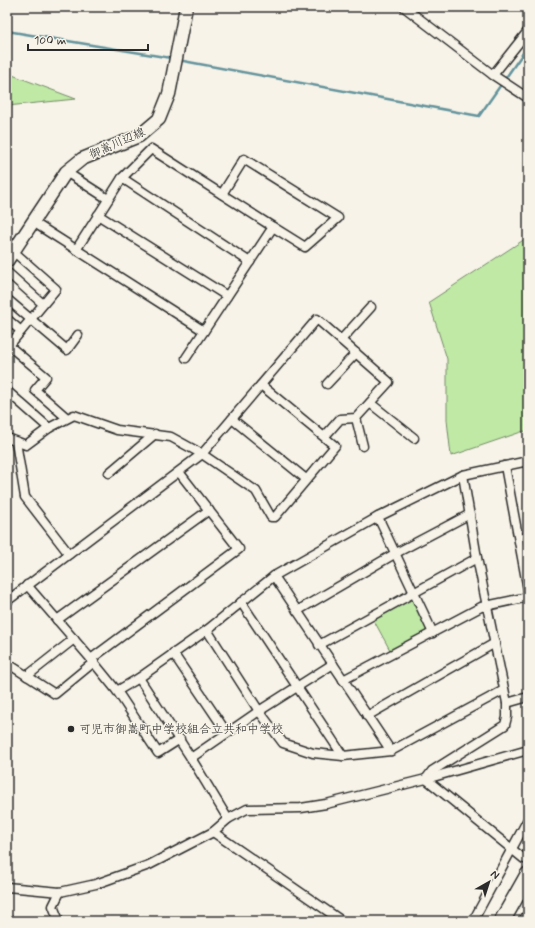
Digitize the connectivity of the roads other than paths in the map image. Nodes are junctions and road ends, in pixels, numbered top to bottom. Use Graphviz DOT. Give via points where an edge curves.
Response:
graph roads {
  1 [pos="186,7"];
  2 [pos="404,7"];
  3 [pos="528,30"];
  4 [pos="493,75"];
  5 [pos="528,98"];
  6 [pos="66,172"];
  7 [pos="122,178"];
  8 [pos="222,194"];
  9 [pos="108,199"];
  10 [pos="98,214"];
  11 [pos="34,222"];
  12 [pos="273,227"];
  13 [pos="76,250"];
  14 [pos="10,256"];
  15 [pos="250,262"];
  16 [pos="7,272"];
  17 [pos="227,296"];
  18 [pos="7,299"];
  19 [pos="43,304"];
  20 [pos="371,307"];
  21 [pos="7,319"];
  22 [pos="31,319"];
  23 [pos="21,331"];
  24 [pos="204,331"];
  25 [pos="78,335"];
  26 [pos="341,340"];
  27 [pos="8,346"];
  28 [pos="356,353"];
  29 [pos="186,358"];
  30 [pos="327,384"];
  31 [pos="261,385"];
  32 [pos="7,391"];
  33 [pos="370,403"];
  34 [pos="67,418"];
  35 [pos="356,418"];
  36 [pos="232,419"];
  37 [pos="49,428"];
  38 [pos="155,434"];
  39 [pos="324,436"];
  40 [pos="7,438"];
  41 [pos="414,438"];
  42 [pos="16,442"];
  43 [pos="363,446"];
  44 [pos="202,454"];
  45 [pos="528,461"];
  46 [pos="505,466"];
  47 [pos="179,472"];
  48 [pos="109,473"];
  49 [pos="463,475"];
  50 [pos="306,479"];
  51 [pos="209,510"];
  52 [pos="470,514"];
  53 [pos="378,517"];
  54 [pos="396,553"];
  55 [pos="69,554"];
  56 [pos="477,558"];
  57 [pos="274,576"];
  58 [pos="27,585"];
  59 [pos="528,590"];
  60 [pos="415,592"];
  61 [pos="528,597"];
  62 [pos="7,602"];
  63 [pos="241,602"];
  64 [pos="487,605"];
  65 [pos="297,611"];
  66 [pos="57,620"];
  67 [pos="206,630"];
  68 [pos="433,632"];
  69 [pos="74,639"];
  70 [pos="495,643"];
  71 [pos="319,645"];
  72 [pos="173,653"];
  73 [pos="93,661"];
  74 [pos="7,664"];
  75 [pos="333,664"];
  76 [pos="27,676"];
  77 [pos="140,678"];
  78 [pos="342,680"];
  79 [pos="296,687"];
  80 [pos="504,690"];
  81 [pos="117,691"];
  82 [pos="528,697"];
  83 [pos="507,703"];
  84 [pos="259,710"];
  85 [pos="367,716"];
  86 [pos="227,733"];
  87 [pos="180,739"];
  88 [pos="528,750"];
  89 [pos="391,751"];
  90 [pos="343,756"];
  91 [pos="191,758"];
  92 [pos="426,779"];
  93 [pos="228,819"];
  94 [pos="528,819"];
  95 [pos="213,832"];
  96 [pos="512,850"];
  97 [pos="524,859"];
  98 [pos="528,875"];
  99 [pos="7,887"];
  100 [pos="60,892"];
  101 [pos="59,921"];
  102 [pos="342,921"];
  103 [pos="473,921"];
  104 [pos="502,921"];
  1 -- 6 [label="main road, 御嵩川辺線" via="169,94 159,120 139,136 82,159"];
  2 -- 4 [label="street"];
  3 -- 4 [label="street"];
  4 -- 5 [label="street"];
  6 -- 9 [label="street"];
  6 -- 11 [label="main road, 御嵩川辺線"];
  7 -- 8 [label="street" via="151,149"];
  7 -- 9 [label="street"];
  7 -- 15 [label="street"];
  8 -- 12 [label="street"];
  8 -- 12 [label="street" via="244,158 338,218 305,247"];
  9 -- 10 [label="street"];
  10 -- 13 [label="street"];
  10 -- 17 [label="street"];
  11 -- 13 [label="street"];
  11 -- 14 [label="main road, 御嵩川辺線"];
  12 -- 15 [label="street"];
  13 -- 24 [label="street"];
  14 -- 19 [label="street" via="56,289"];
  15 -- 17 [label="street"];
  16 -- 19 [label="street"];
  17 -- 24 [label="street"];
  18 -- 22 [label="street"];
  19 -- 22 [label="street"];
  20 -- 26 [label="street"];
  21 -- 23 [label="street"];
  22 -- 23 [label="street"];
  22 -- 25 [label="street" via="67,350"];
  23 -- 27 [label="street"];
  24 -- 29 [label="street"];
  26 -- 28 [label="street"];
  26 -- 31 [label="street" via="317,319"];
  27 -- 34 [label="street" via="46,377 35,390"];
  28 -- 30 [label="street"];
  28 -- 33 [label="street" via="389,382"];
  31 -- 36 [label="street"];
  31 -- 39 [label="street"];
  32 -- 37 [label="street"];
  33 -- 35 [label="street"];
  33 -- 41 [label="street"];
  34 -- 37 [label="street"];
  34 -- 38 [label="street" via="74,415 117,430"];
  35 -- 39 [label="street" via="340,419"];
  35 -- 43 [label="street"];
  36 -- 44 [label="street"];
  36 -- 50 [label="street"];
  37 -- 42 [label="street" via="26,445"];
  38 -- 44 [label="street" via="171,437"];
  38 -- 48 [label="street"];
  39 -- 50 [label="street" via="335,446"];
  40 -- 42 [label="street"];
  42 -- 55 [label="street" via="25,497"];
  44 -- 47 [label="street"];
  44 -- 50 [label="street" via="256,491 271,517 275,517"];
  45 -- 46 [label="street"];
  46 -- 49 [label="street"];
  46 -- 59 [label="street"];
  47 -- 51 [label="street"];
  47 -- 55 [label="street"];
  49 -- 52 [label="street"];
  49 -- 53 [label="street"];
  51 -- 66 [label="street"];
  51 -- 73 [label="street" via="239,549"];
  52 -- 54 [label="street"];
  52 -- 56 [label="street"];
  53 -- 54 [label="street"];
  53 -- 57 [label="street"];
  54 -- 60 [label="street"];
  54 -- 65 [label="street"];
  55 -- 58 [label="street"];
  56 -- 60 [label="street"];
  56 -- 64 [label="street"];
  57 -- 63 [label="street"];
  57 -- 65 [label="street"];
  58 -- 62 [label="street"];
  58 -- 66 [label="street"];
  60 -- 68 [label="street"];
  60 -- 71 [label="street"];
  61 -- 64 [label="street"];
  63 -- 67 [label="street"];
  63 -- 79 [label="street"];
  64 -- 68 [label="street"];
  64 -- 70 [label="street"];
  65 -- 71 [label="street"];
  66 -- 69 [label="street"];
  67 -- 72 [label="street"];
  67 -- 84 [label="street"];
  68 -- 78 [label="street"];
  69 -- 73 [label="street"];
  69 -- 76 [label="street"];
  70 -- 80 [label="street"];
  70 -- 85 [label="street"];
  71 -- 75 [label="street"];
  72 -- 77 [label="street"];
  72 -- 86 [label="street"];
  73 -- 76 [label="street" via="55,694"];
  73 -- 81 [label="street"];
  74 -- 76 [label="street"];
  75 -- 78 [label="street"];
  75 -- 79 [label="street"];
  77 -- 81 [label="street"];
  77 -- 87 [label="street"];
  78 -- 85 [label="street"];
  79 -- 84 [label="street"];
  79 -- 90 [label="street"];
  80 -- 83 [label="street"];
  80 -- 89 [label="street"];
  81 -- 87 [label="street" via="158,753"];
  82 -- 83 [label="street"];
  83 -- 92 [label="street" via="508,717 505,725 432,771"];
  84 -- 86 [label="street"];
  84 -- 90 [label="street" via="283,742 313,753"];
  85 -- 89 [label="street"];
  86 -- 91 [label="street"];
  87 -- 91 [label="street"];
  88 -- 92 [label="street"];
  89 -- 90 [label="street"];
  91 -- 93 [label="street"];
  92 -- 93 [label="street" via="326,804 301,808 247,809"];
  92 -- 96 [label="street"];
  93 -- 95 [label="street"];
  94 -- 96 [label="street"];
  95 -- 100 [label="street" via="149,865 96,884"];
  95 -- 102 [label="street"];
  96 -- 97 [label="street"];
  96 -- 103 [label="street"];
  98 -- 104 [label="highway"];
  99 -- 100 [label="street"];
  100 -- 101 [label="street" via="53,906"];
}
